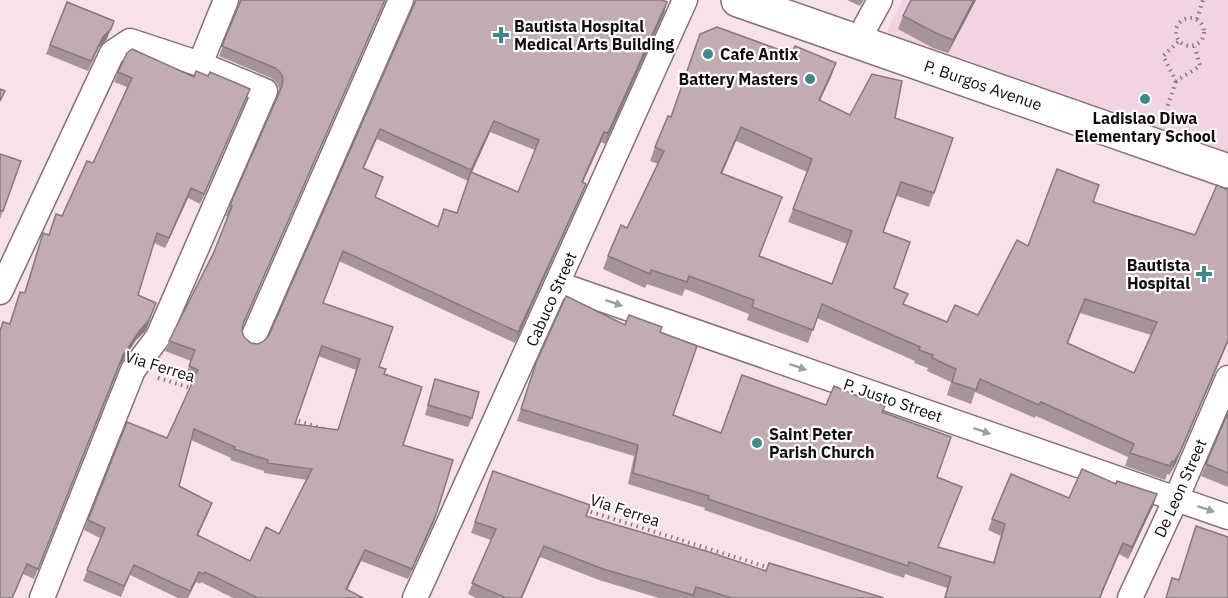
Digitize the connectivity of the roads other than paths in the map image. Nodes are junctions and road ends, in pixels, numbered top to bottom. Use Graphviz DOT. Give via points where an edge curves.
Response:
graph roads {
  1 [pos="226,0"];
  2 [pos="401,0"];
  3 [pos="685,0"];
  4 [pos="738,0"];
  5 [pos="880,0"];
  6 [pos="857,42"];
  7 [pos="200,64"];
  8 [pos="1228,171"];
  9 [pos="558,284"];
  10 [pos="0,292"];
  11 [pos="252,340"];
  12 [pos="1228,378"];
  13 [pos="1176,499"];
  14 [pos="1228,517"];
  15 [pos="42,598"];
  16 [pos="415,598"];
  17 [pos="1130,598"];
  1 -- 7 [label="street"];
  2 -- 11 [label="street"];
  3 -- 9 [label="street, Cabuco Street"];
  4 -- 6 [label="main road, P. Burgos Avenue"];
  5 -- 6 [label="street"];
  6 -- 8 [label="main road, P. Burgos Avenue"];
  7 -- 10 [label="street" via="130,41 112,53"];
  7 -- 15 [label="street" via="265,91 158,337 133,370"];
  9 -- 13 [label="street, P. Justo Street, one-way"];
  9 -- 16 [label="street, Cabuco Street"];
  12 -- 13 [label="street, De Leon Street"];
  13 -- 14 [label="street, P. Justo Street, one-way"];
  13 -- 17 [label="street, De Leon Street"];
}
